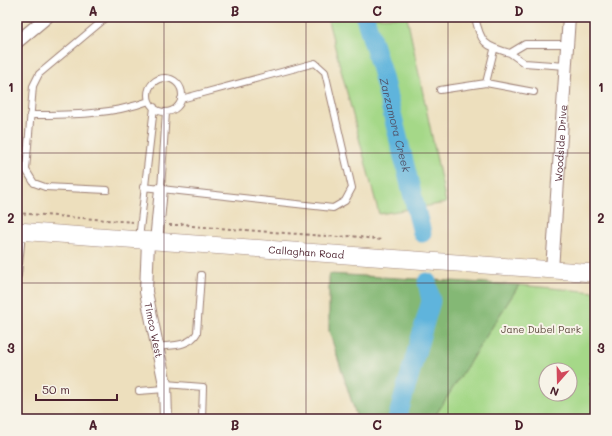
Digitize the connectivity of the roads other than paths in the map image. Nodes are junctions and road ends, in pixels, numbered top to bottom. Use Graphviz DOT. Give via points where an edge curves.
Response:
graph roads {
  1 [pos="47,17"];
  2 [pos="107,17"];
  3 [pos="475,17"];
  4 [pos="569,17"];
  5 [pos="17,42"];
  6 [pos="567,44"];
  7 [pos="494,50"];
  8 [pos="510,53"];
  9 [pos="566,66"];
  10 [pos="486,83"];
  11 [pos="440,90"];
  12 [pos="534,92"];
  13 [pos="181,99"];
  14 [pos="149,101"];
  15 [pos="154,107"];
  16 [pos="166,112"];
  17 [pos="30,115"];
  18 [pos="144,187"];
  19 [pos="161,188"];
  20 [pos="107,190"];
  21 [pos="20,231"];
  22 [pos="147,241"];
  23 [pos="552,270"];
  24 [pos="595,273"];
  25 [pos="18,275"];
  26 [pos="201,275"];
  27 [pos="157,347"];
  28 [pos="165,386"];
  29 [pos="138,391"];
  30 [pos="166,419"];
  31 [pos="202,419"];
  1 -- 5 [label="street"];
  2 -- 17 [label="lane" via="39,74 33,86"];
  3 -- 7 [label="lane" via="479,34"];
  4 -- 6 [label="street, Woodside Drive"];
  6 -- 8 [label="lane" via="525,44"];
  6 -- 9 [label="street, Woodside Drive"];
  7 -- 8 [label="lane"];
  7 -- 10 [label="lane"];
  8 -- 9 [label="lane" via="524,63"];
  9 -- 23 [label="street, Woodside Drive"];
  10 -- 11 [label="lane"];
  10 -- 12 [label="lane"];
  13 -- 14 [label="lane" via="178,84 163,78 157,79 150,87"];
  13 -- 16 [label="lane" via="175,109"];
  13 -- 19 [label="lane" via="316,63 325,72 352,188 346,201 333,208"];
  14 -- 15 [label="lane"];
  14 -- 17 [label="lane" via="72,116"];
  15 -- 16 [label="lane"];
  15 -- 18 [label="lane"];
  16 -- 19 [label="lane"];
  17 -- 20 [label="lane" via="26,170 34,183 45,187"];
  18 -- 19 [label="lane"];
  18 -- 22 [label="lane"];
  19 -- 22 [label="street, Timco West"];
  21 -- 22 [label="main road, Callaghan Road"];
  21 -- 25 [label="lane"];
  22 -- 23 [label="main road, Callaghan Road"];
  22 -- 27 [label="street, Timco West" via="146,292"];
  23 -- 24 [label="main road, Callaghan Road"];
  26 -- 27 [label="lane" via="197,333 194,338 182,344"];
  27 -- 28 [label="street, Timco West"];
  28 -- 29 [label="lane"];
  28 -- 30 [label="street, Timco West"];
  28 -- 31 [label="lane" via="203,387"];
}
